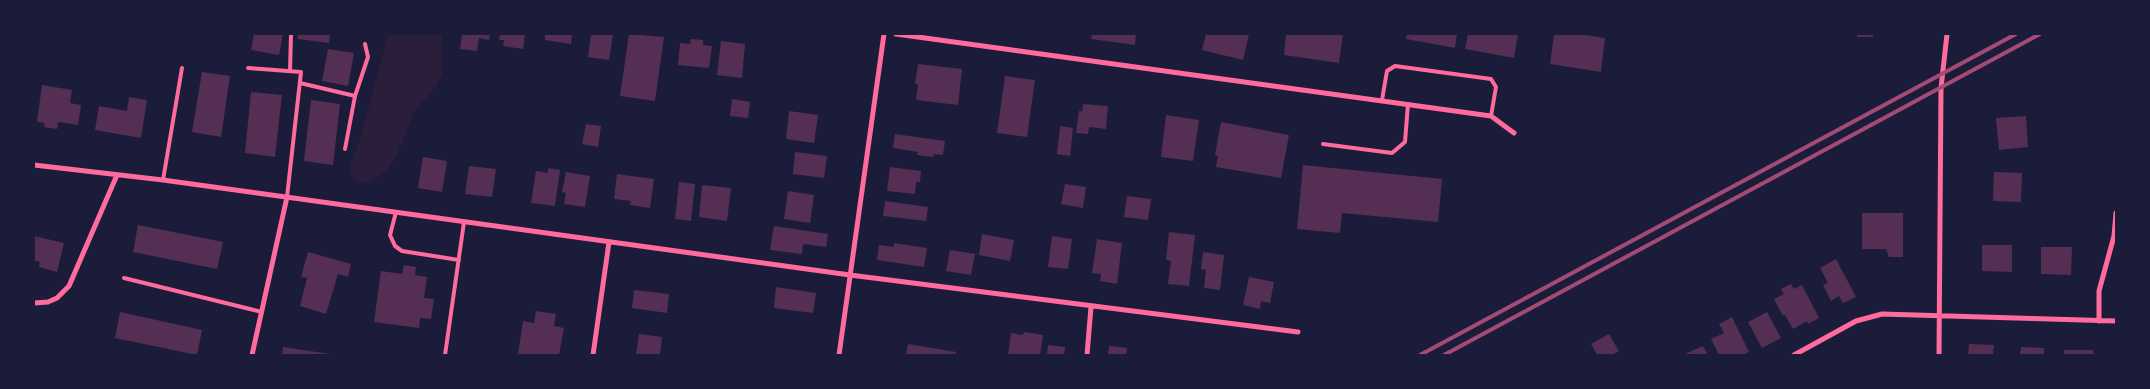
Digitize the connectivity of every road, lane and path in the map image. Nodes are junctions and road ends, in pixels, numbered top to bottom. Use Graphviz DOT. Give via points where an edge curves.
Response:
graph roads {
  1 [pos="291,34"];
  2 [pos="884,34"];
  3 [pos="896,34"];
  4 [pos="1947,34"];
  5 [pos="365,44"];
  6 [pos="182,68"];
  7 [pos="248,68"];
  8 [pos="290,71"];
  9 [pos="300,83"];
  10 [pos="355,96"];
  11 [pos="1382,100"];
  12 [pos="1408,104"];
  13 [pos="1491,116"];
  14 [pos="1514,133"];
  15 [pos="1323,144"];
  16 [pos="345,149"];
  17 [pos="34,165"];
  18 [pos="117,175"];
  19 [pos="163,180"];
  20 [pos="286,197"];
  21 [pos="396,212"];
  22 [pos="2116,213"];
  23 [pos="464,222"];
  24 [pos="609,242"];
  25 [pos="459,260"];
  26 [pos="850,275"];
  27 [pos="124,278"];
  28 [pos="34,302"];
  29 [pos="1091,307"];
  30 [pos="262,312"];
  31 [pos="1939,317"];
  32 [pos="2099,321"];
  33 [pos="2116,321"];
  34 [pos="1298,332"];
  35 [pos="252,355"];
  36 [pos="445,355"];
  37 [pos="593,355"];
  38 [pos="839,355"];
  39 [pos="1087,355"];
  40 [pos="1794,355"];
  41 [pos="1939,355"];
  1 -- 8 [label="lane"];
  2 -- 26 [label="street"];
  3 -- 11 [label="street"];
  4 -- 31 [label="street" via="1941,88"];
  5 -- 10 [label="lane" via="368,57"];
  6 -- 19 [label="lane"];
  7 -- 8 [label="lane"];
  8 -- 9 [label="lane" via="301,72"];
  9 -- 10 [label="lane"];
  9 -- 20 [label="lane"];
  10 -- 16 [label="lane"];
  11 -- 12 [label="street"];
  11 -- 13 [label="lane" via="1387,71 1395,66 1491,79 1496,87"];
  12 -- 13 [label="street"];
  12 -- 15 [label="lane" via="1406,142 1392,153"];
  13 -- 14 [label="street"];
  17 -- 18 [label="street"];
  18 -- 19 [label="street"];
  18 -- 28 [label="street" via="69,286 57,298"];
  19 -- 20 [label="street"];
  20 -- 21 [label="street"];
  20 -- 30 [label="street"];
  21 -- 23 [label="street"];
  21 -- 25 [label="lane" via="390,235 395,246 402,251"];
  22 -- 32 [label="street" via="2114,236 2099,291"];
  23 -- 24 [label="street"];
  23 -- 25 [label="lane"];
  24 -- 26 [label="street"];
  24 -- 37 [label="street"];
  25 -- 36 [label="lane"];
  26 -- 29 [label="street"];
  26 -- 38 [label="street"];
  27 -- 30 [label="lane"];
  29 -- 34 [label="street"];
  29 -- 39 [label="street"];
  30 -- 35 [label="street"];
  31 -- 32 [label="street"];
  31 -- 40 [label="street" via="1882,314 1856,321"];
  31 -- 41 [label="street"];
  32 -- 33 [label="street"];
}
